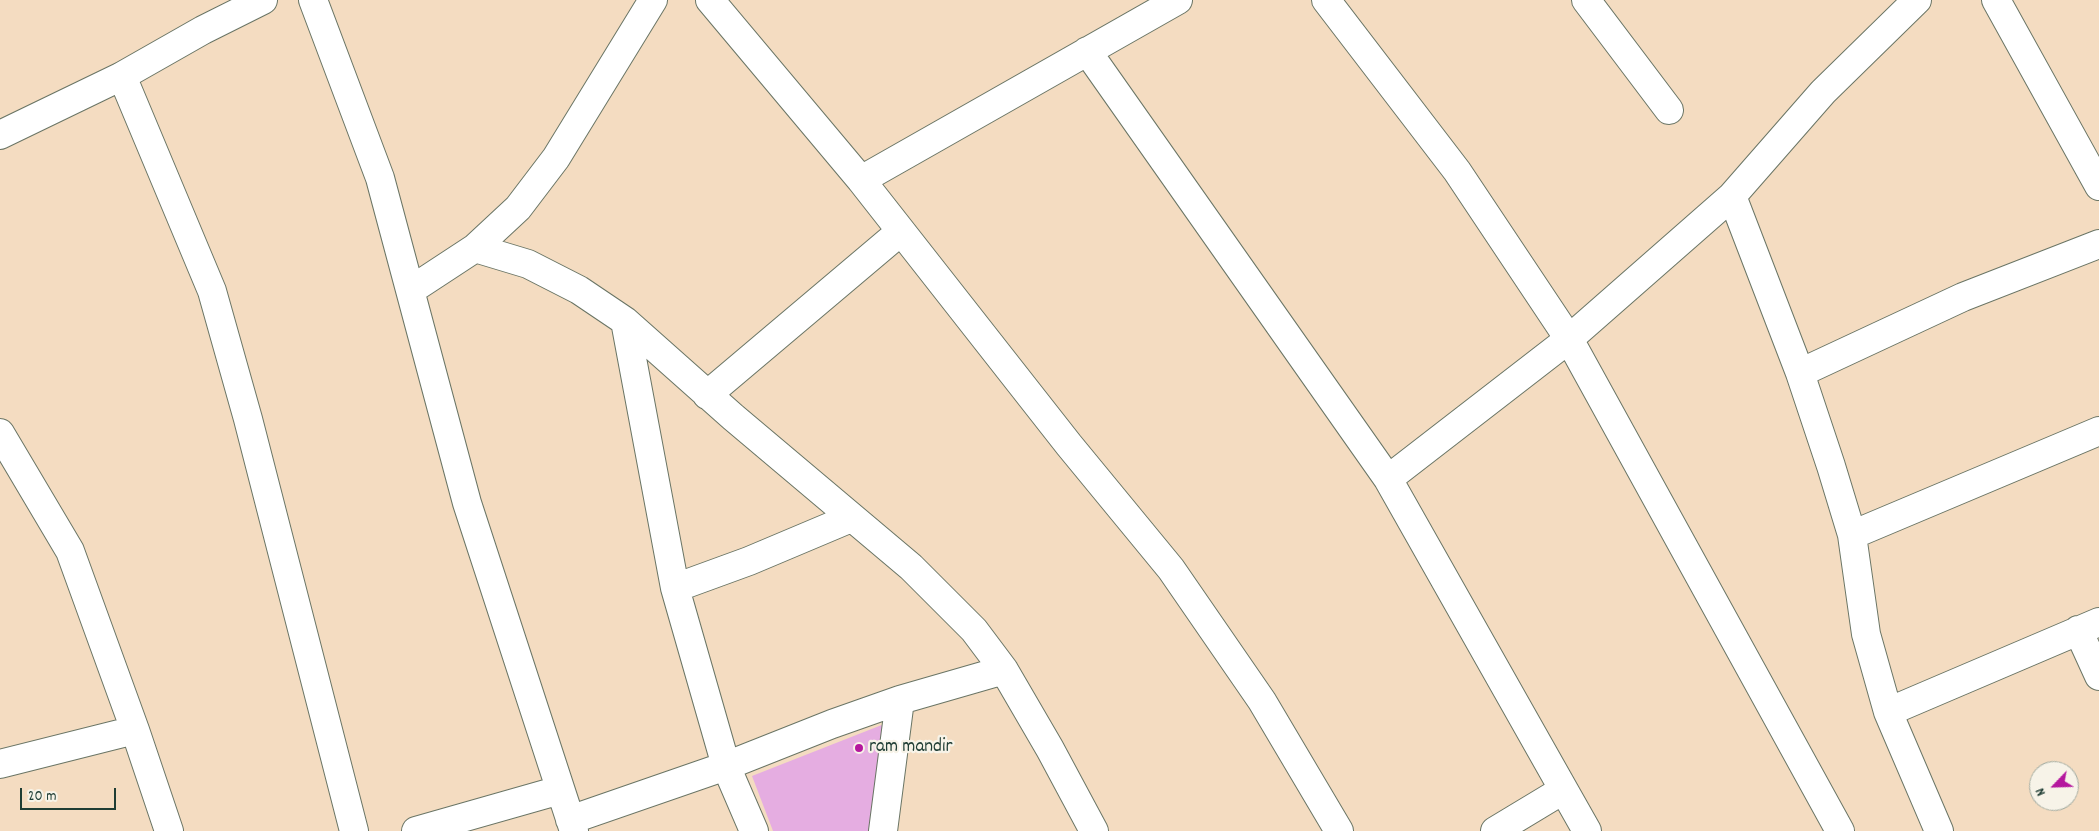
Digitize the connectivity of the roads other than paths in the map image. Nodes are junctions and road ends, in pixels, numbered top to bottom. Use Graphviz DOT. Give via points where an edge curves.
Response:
graph roads {
  1 [pos="263,0"];
  2 [pos="313,0"];
  3 [pos="653,0"];
  4 [pos="1178,0"];
  5 [pos="1326,0"];
  6 [pos="1586,0"];
  7 [pos="1917,0"];
  8 [pos="1996,0"];
  9 [pos="713,1"];
  10 [pos="1087,51"];
  11 [pos="122,76"];
  12 [pos="1669,110"];
  13 [pos="0,135"];
  14 [pos="861,180"];
  15 [pos="2099,186"];
  16 [pos="1732,196"];
  17 [pos="900,232"];
  18 [pos="2099,244"];
  19 [pos="475,248"];
  20 [pos="411,290"];
  21 [pos="625,321"];
  22 [pos="1569,339"];
  23 [pos="1800,373"];
  24 [pos="707,395"];
  25 [pos="2099,431"];
  26 [pos="0,433"];
  27 [pos="1388,479"];
  28 [pos="851,518"];
  29 [pos="1852,535"];
  30 [pos="675,588"];
  31 [pos="2089,626"];
  32 [pos="1004,670"];
  33 [pos="2099,676"];
  34 [pos="900,700"];
  35 [pos="1888,712"];
  36 [pos="135,730"];
  37 [pos="0,764"];
  38 [pos="726,766"];
  39 [pos="560,790"];
  40 [pos="1564,790"];
  41 [pos="572,825"];
  42 [pos="1093,830"];
  43 [pos="169,831"];
  44 [pos="354,831"];
  45 [pos="416,831"];
  46 [pos="754,831"];
  47 [pos="883,831"];
  48 [pos="1339,831"];
  49 [pos="1495,831"];
  50 [pos="1587,831"];
  51 [pos="1840,831"];
  52 [pos="1938,831"];
  1 -- 11 [label="street"];
  2 -- 20 [label="street" via="380,178"];
  3 -- 19 [label="street" via="556,158 518,208"];
  4 -- 10 [label="street"];
  5 -- 22 [label="street" via="1457,171"];
  6 -- 12 [label="street"];
  7 -- 16 [label="street" via="1824,92"];
  8 -- 15 [label="street"];
  9 -- 14 [label="street"];
  10 -- 14 [label="street"];
  10 -- 27 [label="street"];
  11 -- 13 [label="street"];
  11 -- 44 [label="street" via="212,291"];
  14 -- 17 [label="street"];
  16 -- 22 [label="street"];
  16 -- 23 [label="street"];
  17 -- 24 [label="street"];
  17 -- 48 [label="street" via="1171,569 1262,700"];
  18 -- 23 [label="street" via="1963,298"];
  19 -- 20 [label="street"];
  19 -- 21 [label="street" via="528,264 579,290"];
  20 -- 39 [label="street" via="467,503"];
  21 -- 24 [label="street"];
  21 -- 30 [label="street"];
  22 -- 27 [label="street"];
  22 -- 51 [label="street"];
  23 -- 29 [label="street"];
  24 -- 28 [label="street"];
  25 -- 29 [label="street"];
  26 -- 36 [label="street" via="70,551"];
  27 -- 40 [label="street"];
  28 -- 30 [label="street"];
  28 -- 32 [label="street" via="911,567 974,630"];
  29 -- 35 [label="street" via="1866,634"];
  30 -- 38 [label="street"];
  31 -- 33 [label="street"];
  31 -- 35 [label="street"];
  32 -- 34 [label="street"];
  32 -- 42 [label="street"];
  34 -- 38 [label="street"];
  34 -- 47 [label="street"];
  35 -- 52 [label="street"];
  36 -- 37 [label="street"];
  36 -- 43 [label="street"];
  38 -- 41 [label="street"];
  38 -- 46 [label="street"];
  39 -- 41 [label="street"];
  39 -- 45 [label="street"];
  40 -- 49 [label="street"];
  40 -- 50 [label="street"];
}
